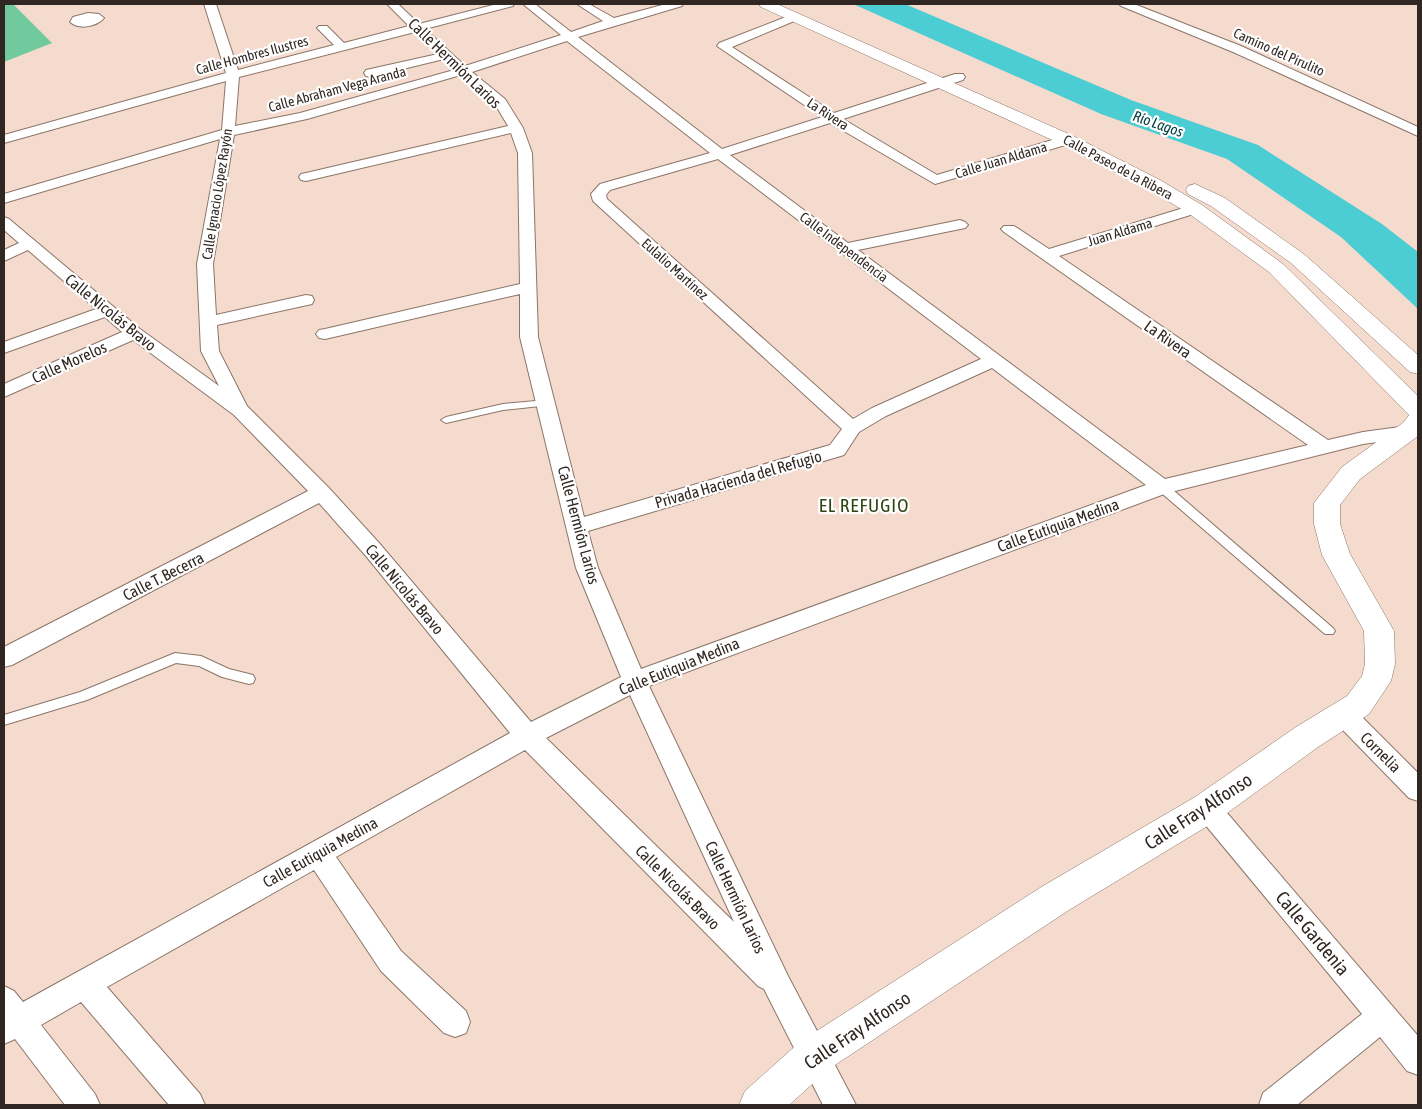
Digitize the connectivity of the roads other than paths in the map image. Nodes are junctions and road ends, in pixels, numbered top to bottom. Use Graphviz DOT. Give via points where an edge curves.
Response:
graph roads {
  1 [pos="210,4"];
  2 [pos="392,4"];
  3 [pos="509,4"];
  4 [pos="528,4"];
  5 [pos="582,4"];
  6 [pos="671,4"];
  7 [pos="766,4"];
  8 [pos="1125,4"];
  9 [pos="792,10"];
  10 [pos="612,22"];
  11 [pos="324,28"];
  12 [pos="420,28"];
  13 [pos="569,35"];
  14 [pos="342,47"];
  15 [pos="447,56"];
  16 [pos="463,71"];
  17 [pos="370,73"];
  18 [pos="234,76"];
  19 [pos="951,80"];
  20 [pos="294,101"];
  21 [pos="302,116"];
  22 [pos="832,118"];
  23 [pos="516,128"];
  24 [pos="228,132"];
  25 [pos="1418,132"];
  26 [pos="4,139"];
  27 [pos="1067,140"];
  28 [pos="720,154"];
  29 [pos="306,177"];
  30 [pos="935,180"];
  31 [pos="4,199"];
  32 [pos="1195,209"];
  33 [pos="4,222"];
  34 [pos="960,226"];
  35 [pos="1010,229"];
  36 [pos="29,244"];
  37 [pos="847,248"];
  38 [pos="1046,255"];
  39 [pos="4,256"];
  40 [pos="528,287"];
  41 [pos="306,300"];
  42 [pos="108,310"];
  43 [pos="208,322"];
  44 [pos="134,333"];
  45 [pos="325,334"];
  46 [pos="4,348"];
  47 [pos="210,351"];
  48 [pos="994,360"];
  49 [pos="179,366"];
  50 [pos="1418,367"];
  51 [pos="4,391"];
  52 [pos="547,403"];
  53 [pos="241,411"];
  54 [pos="446,420"];
  55 [pos="1415,423"];
  56 [pos="852,428"];
  57 [pos="1326,448"];
  58 [pos="1162,486"];
  59 [pos="322,493"];
  60 [pos="578,526"];
  61 [pos="1329,631"];
  62 [pos="4,658"];
  63 [pos="249,679"];
  64 [pos="635,681"];
  65 [pos="1343,714"];
  66 [pos="4,720"];
  67 [pos="527,736"];
  68 [pos="1418,790"];
  69 [pos="1206,808"];
  70 [pos="318,853"];
  71 [pos="85,984"];
  72 [pos="778,986"];
  73 [pos="1383,1016"];
  74 [pos="9,1017"];
  75 [pos="455,1022"];
  76 [pos="815,1055"];
  77 [pos="1418,1060"];
  78 [pos="837,1103"];
  79 [pos="1274,1104"];
  80 [pos="84,1105"];
  81 [pos="189,1105"];
  82 [pos="759,1105"];
  1 -- 18 [label="street, Calle Ignacio López Rayón"];
  2 -- 12 [label="street, Calle Hermión Larios"];
  3 -- 12 [label="street, Calle Hombres Ilustres"];
  4 -- 13 [label="street, Calle Independencia"];
  5 -- 10 [label="street"];
  6 -- 10 [label="street, Calle Abraham Vega Aranda"];
  7 -- 9 [label="street, Calle Paseo de la Ribera"];
  8 -- 25 [label="street, Camino del Pirulito" via="1237,48"];
  9 -- 19 [label="street, Calle Paseo de la Ribera"];
  9 -- 22 [label="street, La Rivera" via="723,46"];
  10 -- 13 [label="street, Calle Abraham Vega Aranda"];
  11 -- 14 [label="street"];
  12 -- 14 [label="street, Calle Hombres Ilustres"];
  12 -- 15 [label="street, Calle Hermión Larios"];
  13 -- 16 [label="street, Calle Abraham Vega Aranda"];
  13 -- 28 [label="street, Calle Independencia"];
  14 -- 18 [label="street, Calle Hombres Ilustres"];
  15 -- 16 [label="street, Calle Hermión Larios"];
  15 -- 17 [label="street"];
  16 -- 21 [label="street, Calle Abraham Vega Aranda"];
  16 -- 23 [label="street, Calle Hermión Larios" via="500,102"];
  18 -- 24 [label="street, Calle Ignacio López Rayón"];
  18 -- 26 [label="street, Calle Hombres Ilustres"];
  19 -- 22 [label="street"];
  19 -- 27 [label="street, Calle Paseo de la Ribera"];
  19 -- 50 [label="street, Calle Paseo de la Ribera" via="1109,143 1218,202 1298,259"];
  20 -- 21 [label="street"];
  21 -- 24 [label="street, Calle Abraham Vega Aranda"];
  22 -- 28 [label="street"];
  22 -- 30 [label="street, La Rivera"];
  23 -- 29 [label="street"];
  23 -- 40 [label="street, Calle Hermión Larios" via="525,153"];
  24 -- 31 [label="street, Calle Abraham Vega Aranda"];
  24 -- 43 [label="street, Calle Ignacio López Rayón" via="205,264"];
  27 -- 30 [label="street, Calle Juan Aldama"];
  27 -- 32 [label="street, Calle Paseo de la Ribera"];
  28 -- 37 [label="street, Calle Independencia"];
  28 -- 56 [label="street, Eulalio Martínez" via="605,187 598,194 600,201"];
  32 -- 38 [label="street, Juan Aldama"];
  32 -- 55 [label="street, Calle Paseo de la Ribera" via="1276,268"];
  33 -- 36 [label="street, Calle Nicolás Bravo"];
  34 -- 37 [label="street"];
  35 -- 38 [label="street, La Rivera"];
  36 -- 39 [label="street"];
  36 -- 42 [label="street, Calle Nicolás Bravo"];
  37 -- 48 [label="street, Calle Independencia"];
  38 -- 57 [label="street, La Rivera"];
  40 -- 45 [label="street"];
  40 -- 52 [label="street, Calle Hermión Larios" via="529,337"];
  41 -- 43 [label="street"];
  42 -- 44 [label="street, Calle Nicolás Bravo"];
  42 -- 46 [label="street"];
  43 -- 47 [label="street, Calle Ignacio López Rayón"];
  44 -- 49 [label="street, Calle Nicolás Bravo"];
  44 -- 51 [label="street, Calle Morelos"];
  47 -- 49 [label="street"];
  47 -- 53 [label="street, Calle Ignacio López Rayón"];
  48 -- 56 [label="street, Privada Hacienda del Refugio" via="878,412"];
  48 -- 58 [label="street, Calle Independencia"];
  49 -- 53 [label="street, Calle Nicolás Bravo"];
  52 -- 54 [label="lane" via="503,407"];
  52 -- 60 [label="street, Calle Hermión Larios"];
  53 -- 59 [label="street, Calle Nicolás Bravo"];
  55 -- 57 [label="street, Calle Eutiquia Medina"];
  55 -- 65 [label="street, Calle Fray Alfonso" via="1351,473 1327,503 1327,524 1336,555 1379,631 1380,664 1376,681 1358,704"];
  56 -- 60 [label="street, Privada Hacienda del Refugio" via="837,450"];
  57 -- 58 [label="street, Calle Eutiquia Medina"];
  58 -- 61 [label="lane"];
  58 -- 64 [label="street, Calle Eutiquia Medina"];
  59 -- 62 [label="street, Calle T. Becerra"];
  59 -- 67 [label="street, Calle Nicolás Bravo"];
  60 -- 64 [label="street, Calle Hermión Larios" via="587,568"];
  63 -- 66 [label="lane" via="226,674 201,661 175,658 83,696"];
  64 -- 67 [label="street, Calle Eutiquia Medina"];
  64 -- 72 [label="street, Calle Hermión Larios"];
  65 -- 68 [label="street, Cornelia"];
  65 -- 69 [label="street, Calle Fray Alfonso"];
  67 -- 70 [label="street, Calle Eutiquia Medina"];
  67 -- 72 [label="street, Calle Nicolás Bravo"];
  69 -- 73 [label="street, Calle Gardenia"];
  69 -- 76 [label="street, Calle Fray Alfonso" via="1056,898"];
  70 -- 71 [label="street, Calle Eutiquia Medina"];
  70 -- 75 [label="street" via="390,961"];
  71 -- 74 [label="street, Calle Eutiquia Medina"];
  71 -- 81 [label="street"];
  72 -- 76 [label="street, Calle Hermión Larios"];
  73 -- 77 [label="street, Calle Gardenia"];
  73 -- 79 [label="street"];
  74 -- 80 [label="street"];
  76 -- 78 [label="street"];
  76 -- 82 [label="street, Calle Fray Alfonso"];
}
